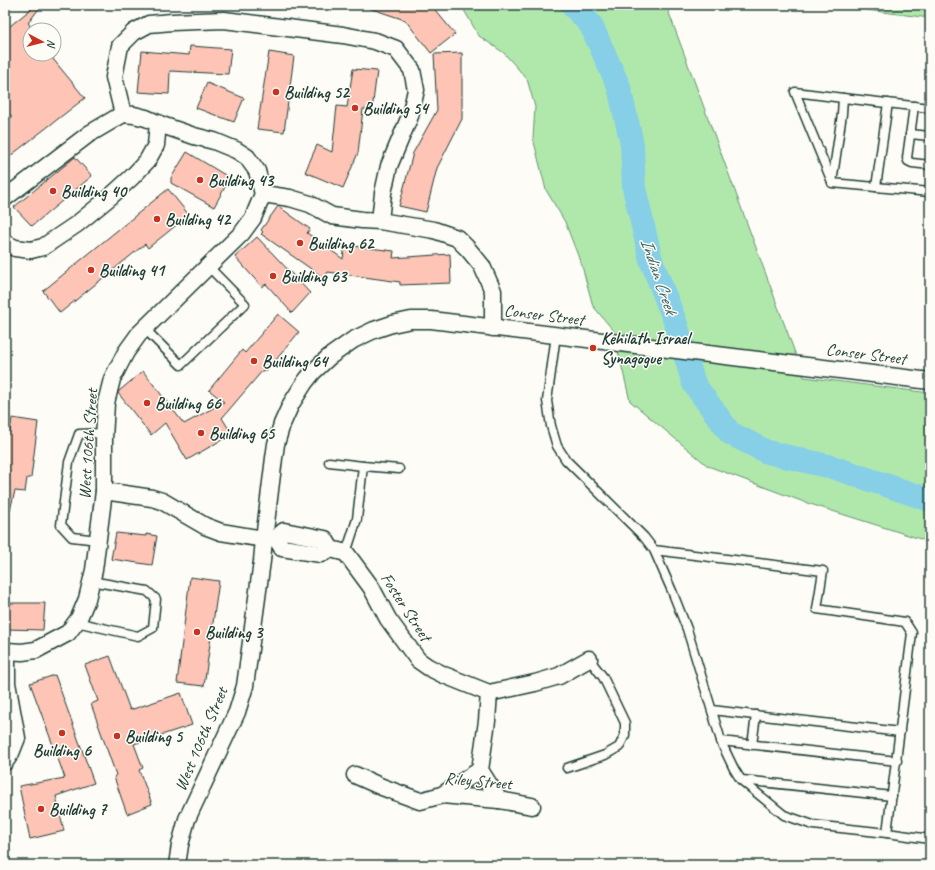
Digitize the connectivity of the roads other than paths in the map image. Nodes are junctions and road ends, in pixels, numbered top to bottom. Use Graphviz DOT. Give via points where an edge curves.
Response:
graph roads {
  1 [pos="843,98"];
  2 [pos="888,103"];
  3 [pos="914,106"];
  4 [pos="930,108"];
  5 [pos="124,114"];
  6 [pos="158,123"];
  7 [pos="910,134"];
  8 [pos="930,136"];
  9 [pos="930,166"];
  10 [pos="832,182"];
  11 [pos="876,187"];
  12 [pos="930,192"];
  13 [pos="262,194"];
  14 [pos="6,195"];
  15 [pos="380,221"];
  16 [pos="5,243"];
  17 [pos="208,266"];
  18 [pos="493,328"];
  19 [pos="145,329"];
  20 [pos="556,335"];
  21 [pos="329,357"];
  22 [pos="930,381"];
  23 [pos="104,434"];
  24 [pos="329,462"];
  25 [pos="363,466"];
  26 [pos="398,469"];
  27 [pos="104,492"];
  28 [pos="270,538"];
  29 [pos="98,540"];
  30 [pos="654,550"];
  31 [pos="338,551"];
  32 [pos="91,580"];
  33 [pos="76,622"];
  34 [pos="6,650"];
  35 [pos="590,659"];
  36 [pos="490,693"];
  37 [pos="712,710"];
  38 [pos="756,715"];
  39 [pos="900,732"];
  40 [pos="721,741"];
  41 [pos="752,744"];
  42 [pos="896,761"];
  43 [pos="5,762"];
  44 [pos="567,768"];
  45 [pos="480,770"];
  46 [pos="355,776"];
  47 [pos="741,780"];
  48 [pos="442,795"];
  49 [pos="892,796"];
  50 [pos="499,800"];
  51 [pos="532,806"];
  52 [pos="887,833"];
  53 [pos="930,839"];
  54 [pos="177,865"];
  1 -- 2 [label="lane"];
  1 -- 10 [label="lane"];
  1 -- 10 [label="lane" via="794,92"];
  2 -- 3 [label="lane"];
  2 -- 11 [label="lane"];
  3 -- 4 [label="lane"];
  3 -- 7 [label="lane"];
  5 -- 6 [label="street"];
  5 -- 14 [label="street" via="89,134"];
  5 -- 15 [label="street" via="114,77 120,46 134,32 149,24 224,20 375,40 396,49 412,70 416,90 410,116 389,166"];
  6 -- 13 [label="street" via="214,141 248,157 257,171"];
  6 -- 16 [label="street" via="156,145 147,161 110,197 77,224 43,247 31,250 15,248"];
  7 -- 8 [label="lane"];
  7 -- 9 [label="lane" via="908,161"];
  10 -- 11 [label="lane"];
  11 -- 12 [label="lane"];
  13 -- 15 [label="street" via="310,204 332,216"];
  13 -- 17 [label="street, West 106th Street" via="242,234"];
  15 -- 18 [label="street" via="434,230 457,238 482,266 493,291"];
  17 -- 19 [label="street, West 106th Street"];
  17 -- 19 [label="lane" via="245,304 182,365"];
  18 -- 20 [label="street, Conser Street"];
  18 -- 21 [label="street, Conser Street" via="411,320 374,330 353,340"];
  19 -- 23 [label="street, West 106th Street" via="126,352 112,379 106,402"];
  20 -- 22 [label="street, Conser Street"];
  20 -- 30 [label="lane" via="547,401 557,446 566,460"];
  21 -- 28 [label="street, West 106th Street" via="312,372 291,404 282,424 274,458"];
  23 -- 27 [label="street, West 106th Street"];
  23 -- 29 [label="lane" via="79,434 69,462 62,525 72,537"];
  24 -- 25 [label="lane"];
  25 -- 26 [label="lane"];
  25 -- 31 [label="lane" via="357,519"];
  27 -- 28 [label="street" via="162,501 205,526 221,532"];
  27 -- 29 [label="street, West 106th Street"];
  28 -- 31 [label="street" via="282,548 321,554"];
  28 -- 54 [label="street, West 106th Street" via="262,561 245,686 237,712 187,819"];
  29 -- 32 [label="street, West 106th Street"];
  30 -- 37 [label="lane" via="687,629"];
  30 -- 39 [label="lane" via="823,571 817,608 905,622 912,633"];
  31 -- 36 [label="street, Foster Street" via="371,587 388,620 418,660 444,675"];
  32 -- 33 [label="street, West 106th Street" via="87,599"];
  32 -- 33 [label="lane" via="147,591 156,599 153,628 138,636"];
  33 -- 34 [label="street, West 106th Street" via="68,633 36,650"];
  34 -- 43 [label="street, West 106th Street" via="7,683 17,738"];
  35 -- 36 [label="street" via="559,676"];
  35 -- 44 [label="lane" via="603,677 625,722 625,735 619,747 605,755"];
  36 -- 45 [label="street"];
  37 -- 38 [label="lane"];
  37 -- 40 [label="lane"];
  38 -- 39 [label="lane"];
  38 -- 41 [label="lane"];
  39 -- 42 [label="lane"];
  40 -- 41 [label="lane"];
  40 -- 47 [label="lane"];
  41 -- 42 [label="lane"];
  42 -- 49 [label="lane"];
  45 -- 48 [label="street"];
  45 -- 50 [label="street"];
  46 -- 48 [label="street, Riley Street" via="420,801"];
  47 -- 49 [label="lane"];
  47 -- 52 [label="lane" via="784,815 813,825"];
  48 -- 50 [label="street, Riley Street"];
  49 -- 52 [label="lane"];
  50 -- 51 [label="street, Riley Street"];
  52 -- 53 [label="lane"];
}
